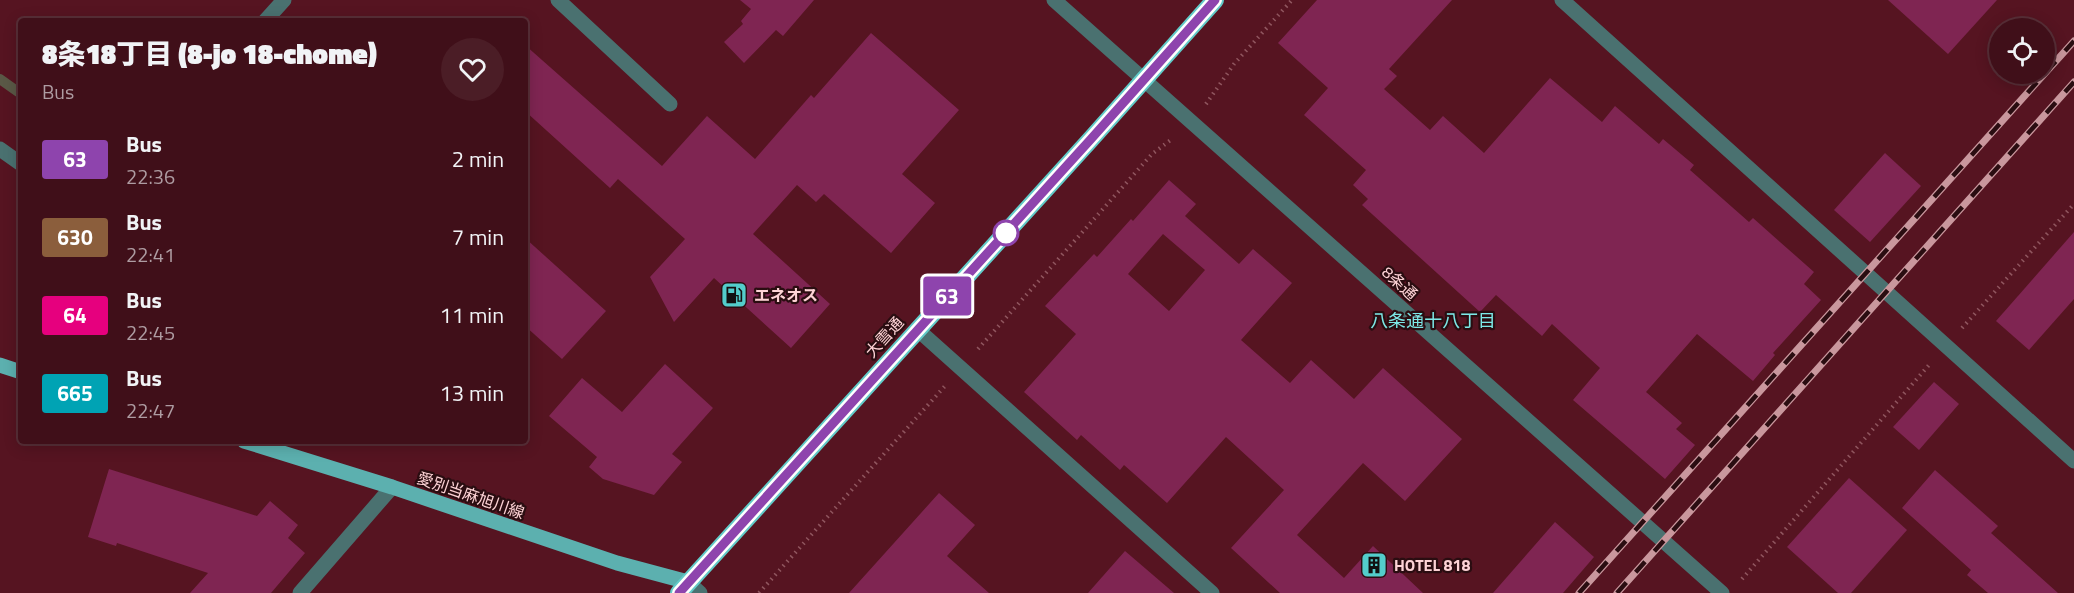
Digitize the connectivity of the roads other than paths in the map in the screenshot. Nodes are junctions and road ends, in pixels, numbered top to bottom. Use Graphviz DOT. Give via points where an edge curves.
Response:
graph roads {
  1 [pos="284,0"];
  2 [pos="558,0"];
  3 [pos="1054,0"];
  4 [pos="1215,0"];
  5 [pos="1562,0"];
  6 [pos="268,18"];
  7 [pos="1144,79"];
  8 [pos="669,104"];
  9 [pos="0,149"];
  10 [pos="18,162"];
  11 [pos="917,329"];
  12 [pos="0,365"];
  13 [pos="18,371"];
  14 [pos="254,444"];
  15 [pos="2074,461"];
  16 [pos="392,487"];
  17 [pos="689,589"];
  18 [pos="300,593"];
  19 [pos="1212,593"];
  20 [pos="1722,593"];
  1 -- 6 [label="street"];
  2 -- 8 [label="street"];
  3 -- 7 [label="street, 8条通"];
  4 -- 7 [label="highway, 大雪通"];
  5 -- 15 [label="street"];
  7 -- 11 [label="highway, 大雪通"];
  7 -- 20 [label="street, 8条通"];
  9 -- 10 [label="street"];
  11 -- 17 [label="highway, 大雪通"];
  11 -- 19 [label="street"];
  12 -- 13 [label="main road"];
  14 -- 16 [label="main road, 愛別当麻旭川線"];
  16 -- 17 [label="main road, 愛別当麻旭川線"];
  16 -- 18 [label="street"];
}
